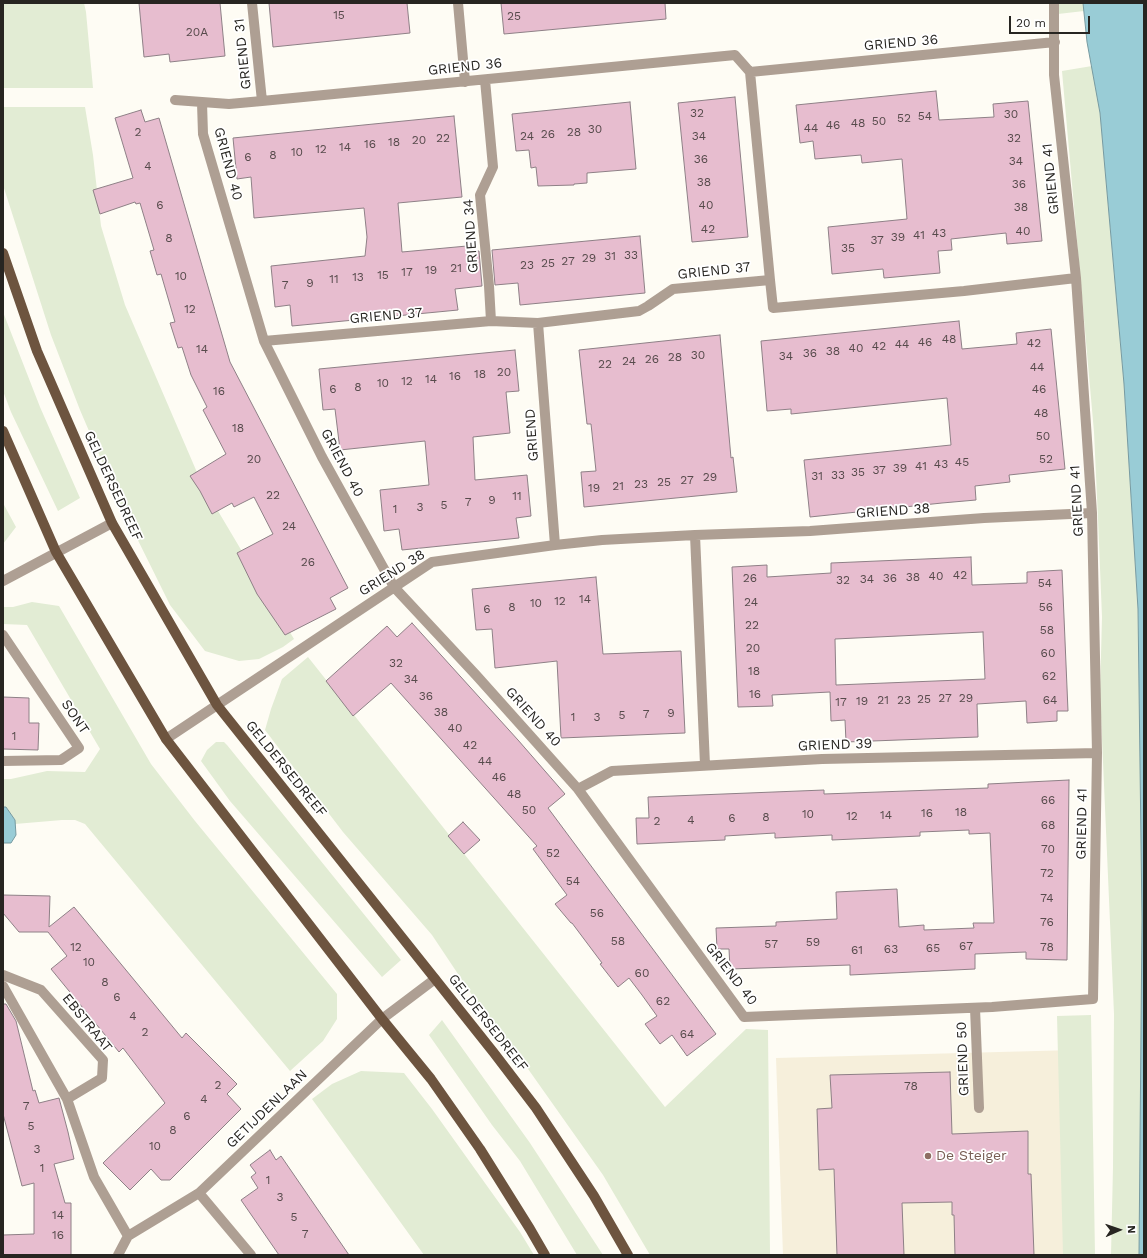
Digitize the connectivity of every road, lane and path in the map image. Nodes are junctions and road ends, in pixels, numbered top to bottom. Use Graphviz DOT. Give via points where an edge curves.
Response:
graph roads {
  1 [pos="252,3"];
  2 [pos="458,3"];
  3 [pos="1054,3"];
  4 [pos="1055,42"];
  5 [pos="750,72"];
  6 [pos="485,80"];
  7 [pos="465,82"];
  8 [pos="175,100"];
  9 [pos="262,101"];
  10 [pos="202,103"];
  11 [pos="3,253"];
  12 [pos="1076,278"];
  13 [pos="770,280"];
  14 [pos="491,321"];
  15 [pos="538,323"];
  16 [pos="264,341"];
  17 [pos="3,431"];
  18 [pos="1092,513"];
  19 [pos="112,523"];
  20 [pos="695,535"];
  21 [pos="555,545"];
  22 [pos="56,552"];
  23 [pos="3,581"];
  24 [pos="394,587"];
  25 [pos="3,635"];
  26 [pos="216,706"];
  27 [pos="166,738"];
  28 [pos="1097,753"];
  29 [pos="3,761"];
  30 [pos="705,765"];
  31 [pos="578,789"];
  32 [pos="3,975"];
  33 [pos="435,978"];
  34 [pos="3,986"];
  35 [pos="1093,999"];
  36 [pos="974,1008"];
  37 [pos="382,1019"];
  38 [pos="67,1099"];
  39 [pos="978,1108"];
  40 [pos="199,1193"];
  41 [pos="128,1236"];
  42 [pos="118,1255"];
  43 [pos="251,1255"];
  44 [pos="545,1255"];
  45 [pos="628,1255"];
  1 -- 9 [label="street, GRIEND 31"];
  2 -- 7 [label="street"];
  3 -- 4 [label="street, GRIEND 41"];
  4 -- 5 [label="street, GRIEND 36"];
  4 -- 12 [label="street, GRIEND 41" via="1054,75"];
  5 -- 6 [label="street, GRIEND 36" via="735,55"];
  5 -- 13 [label="street"];
  6 -- 7 [label="street, GRIEND 36"];
  6 -- 14 [label="street, GRIEND 34" via="493,167 480,195"];
  7 -- 9 [label="street, GRIEND 36"];
  8 -- 10 [label="street, GRIEND 36"];
  9 -- 10 [label="street, GRIEND 36"];
  10 -- 16 [label="street, GRIEND 40" via="203,134"];
  11 -- 19 [label="main road, GELDERSEDREEF" via="37,351"];
  12 -- 13 [label="street, GRIEND 37" via="773,308"];
  12 -- 18 [label="street, GRIEND 41"];
  13 -- 15 [label="street, GRIEND 37" via="673,289 639,311"];
  14 -- 15 [label="street, GRIEND 37"];
  14 -- 16 [label="street, GRIEND 37"];
  15 -- 21 [label="street, GRIEND"];
  16 -- 24 [label="street, GRIEND 40" via="322,457"];
  17 -- 22 [label="main road"];
  18 -- 20 [label="street, GRIEND 38" via="810,531"];
  18 -- 28 [label="street, GRIEND 41"];
  19 -- 22 [label="street"];
  19 -- 26 [label="main road, GELDERSEDREEF"];
  20 -- 21 [label="street, GRIEND 38"];
  20 -- 30 [label="street"];
  21 -- 24 [label="street, GRIEND 38" via="432,562"];
  22 -- 23 [label="street"];
  22 -- 27 [label="main road"];
  24 -- 26 [label="street, GRIEND 38"];
  24 -- 31 [label="street, GRIEND 40"];
  25 -- 29 [label="street, SONT" via="79,748 62,760"];
  26 -- 27 [label="street, GRIEND 38"];
  26 -- 33 [label="main road, GELDERSEDREEF"];
  27 -- 37 [label="main road"];
  28 -- 30 [label="street, GRIEND 39" via="822,758"];
  28 -- 35 [label="street, GRIEND 41"];
  30 -- 31 [label="street, GRIEND 39" via="612,771"];
  31 -- 36 [label="street, GRIEND 40" via="744,1017"];
  32 -- 38 [label="street, EBSTRAAT" via="41,990 103,1060 102,1078"];
  33 -- 37 [label="street, GETIJDENLAAN"];
  33 -- 45 [label="main road, GELDERSEDREEF" via="536,1108 594,1196"];
  34 -- 38 [label="street"];
  35 -- 36 [label="street, GRIEND 40"];
  36 -- 39 [label="street, GRIEND 50"];
  37 -- 40 [label="street, GETIJDENLAAN"];
  37 -- 44 [label="main road" via="431,1079 480,1149"];
  38 -- 41 [label="street" via="94,1177"];
  40 -- 41 [label="street, GETIJDENLAAN"];
  40 -- 43 [label="street"];
  41 -- 42 [label="street"];
}
